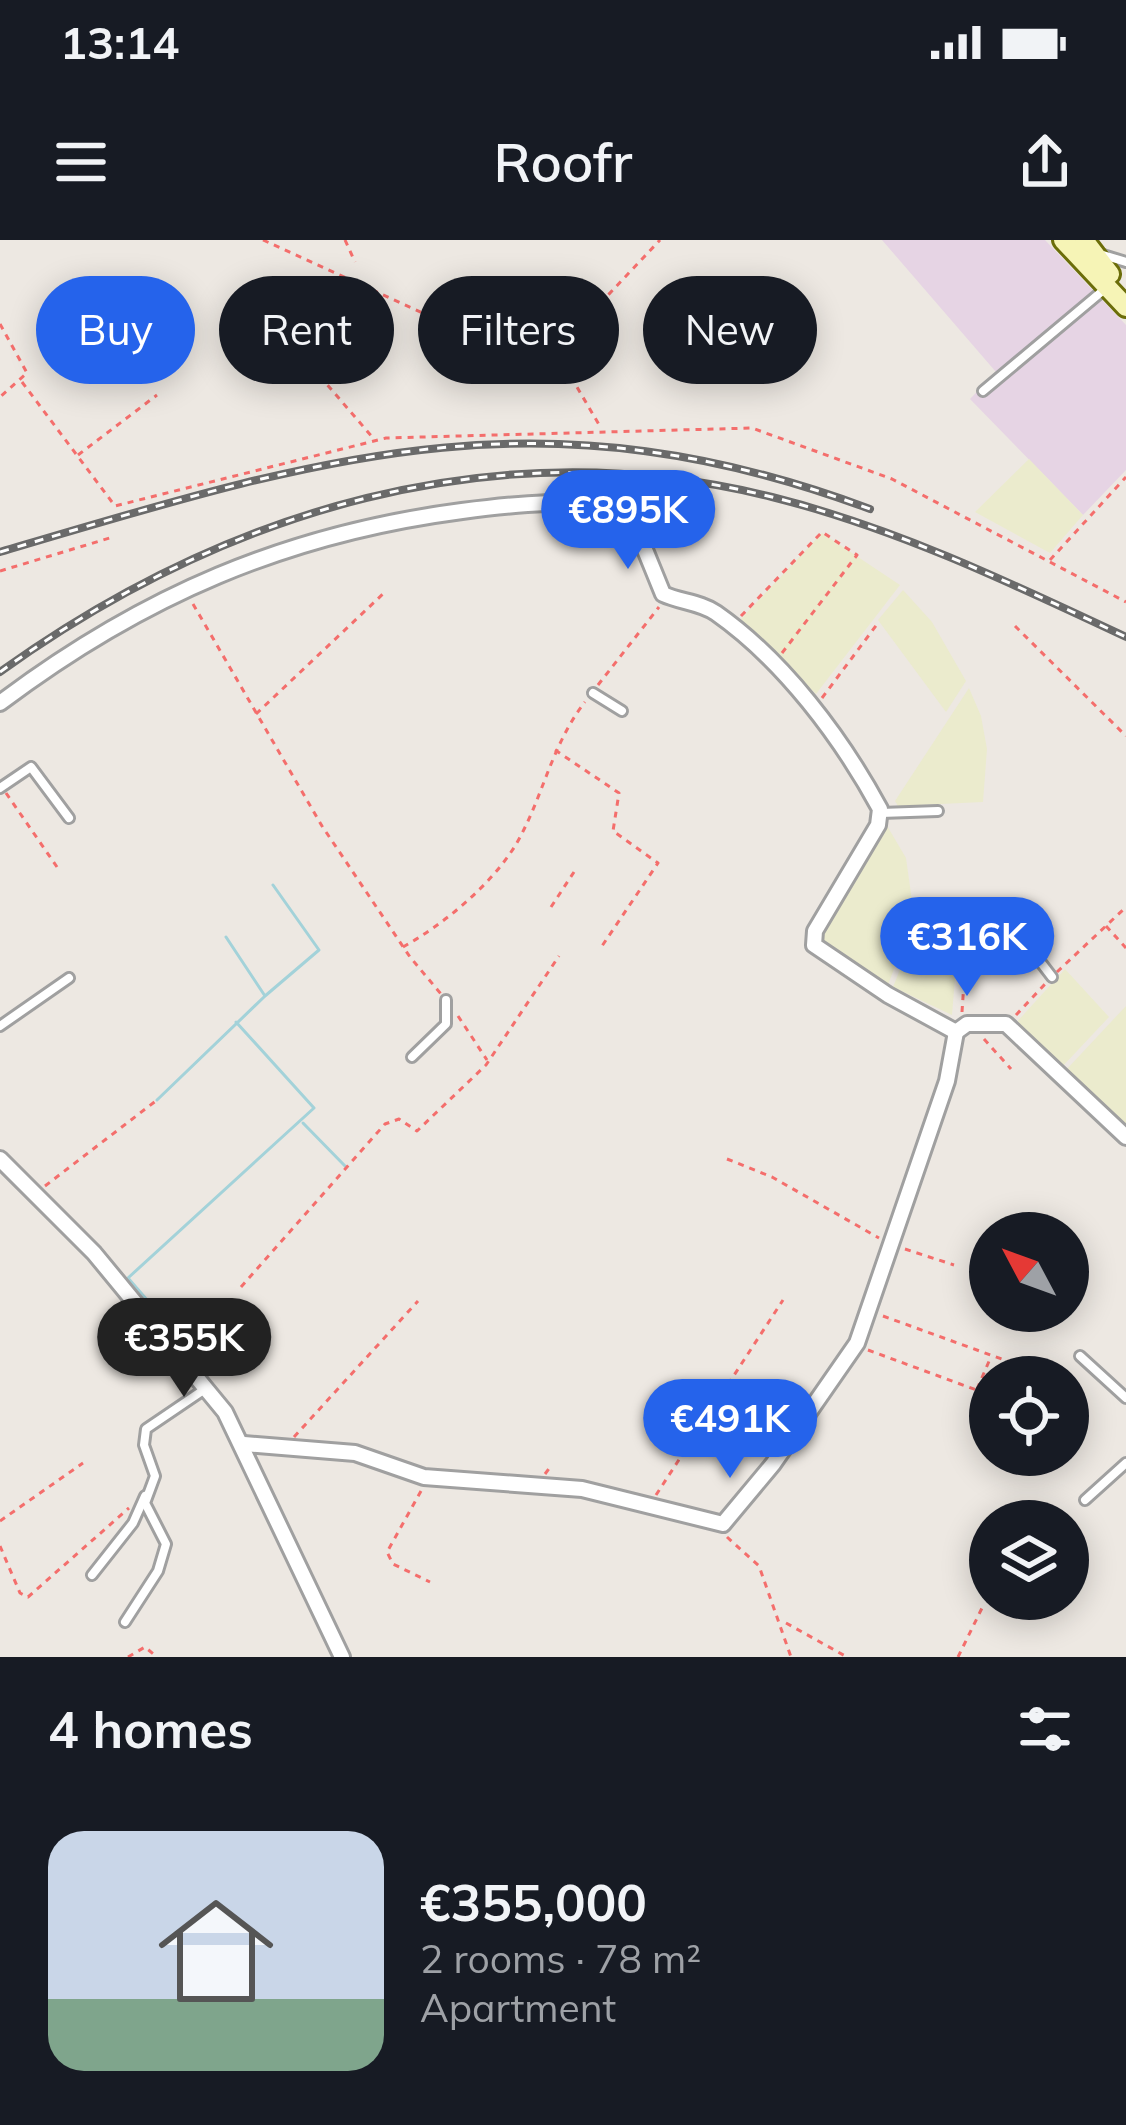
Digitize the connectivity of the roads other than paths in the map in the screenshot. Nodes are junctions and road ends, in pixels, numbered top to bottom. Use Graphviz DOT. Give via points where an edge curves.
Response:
graph roads {
  1 [pos="1063,240"];
  2 [pos="1086,241"];
  3 [pos="1126,262"];
  4 [pos="1116,288"];
  5 [pos="1126,307"];
  6 [pos="983,391"];
  7 [pos="592,693"];
  8 [pos="0,703"];
  9 [pos="622,711"];
  10 [pos="1,788"];
  11 [pos="938,812"];
  12 [pos="881,813"];
  13 [pos="69,818"];
  14 [pos="1039,960"];
  15 [pos="1052,977"];
  16 [pos="69,978"];
  17 [pos="446,1000"];
  18 [pos="0,1026"];
  19 [pos="963,1027"];
  20 [pos="412,1057"];
  21 [pos="1126,1137"];
  22 [pos="0,1159"];
  23 [pos="1080,1355"];
  24 [pos="207,1388"];
  25 [pos="1126,1398"];
  26 [pos="244,1444"];
  27 [pos="1126,1462"];
  28 [pos="146,1495"];
  29 [pos="1085,1499"];
  30 [pos="92,1575"];
  31 [pos="125,1622"];
  32 [pos="342,1657"];
  1 -- 4 [label="main road"];
  2 -- 3 [label="lane"];
  2 -- 4 [label="main road"];
  4 -- 5 [label="main road"];
  4 -- 6 [label="lane"];
  7 -- 9 [label="lane"];
  8 -- 12 [label="street" via="117,621 336,532 549,504 628,508 666,596 712,610 813,708"];
  10 -- 13 [label="lane" via="31,767"];
  11 -- 12 [label="lane"];
  12 -- 19 [label="street" via="814,945"];
  14 -- 15 [label="lane"];
  16 -- 18 [label="lane"];
  17 -- 20 [label="lane" via="446,1024"];
  19 -- 21 [label="street" via="1006,1024"];
  19 -- 26 [label="street" via="855,1346 734,1517 711,1525 581,1489 424,1477 355,1453"];
  22 -- 24 [label="street" via="94,1253"];
  23 -- 25 [label="lane"];
  24 -- 26 [label="street"];
  24 -- 28 [label="lane" via="146,1429 155,1477"];
  26 -- 32 [label="street"];
  27 -- 29 [label="lane"];
  28 -- 30 [label="lane"];
  28 -- 31 [label="lane" via="163,1532 164,1558"];
}
